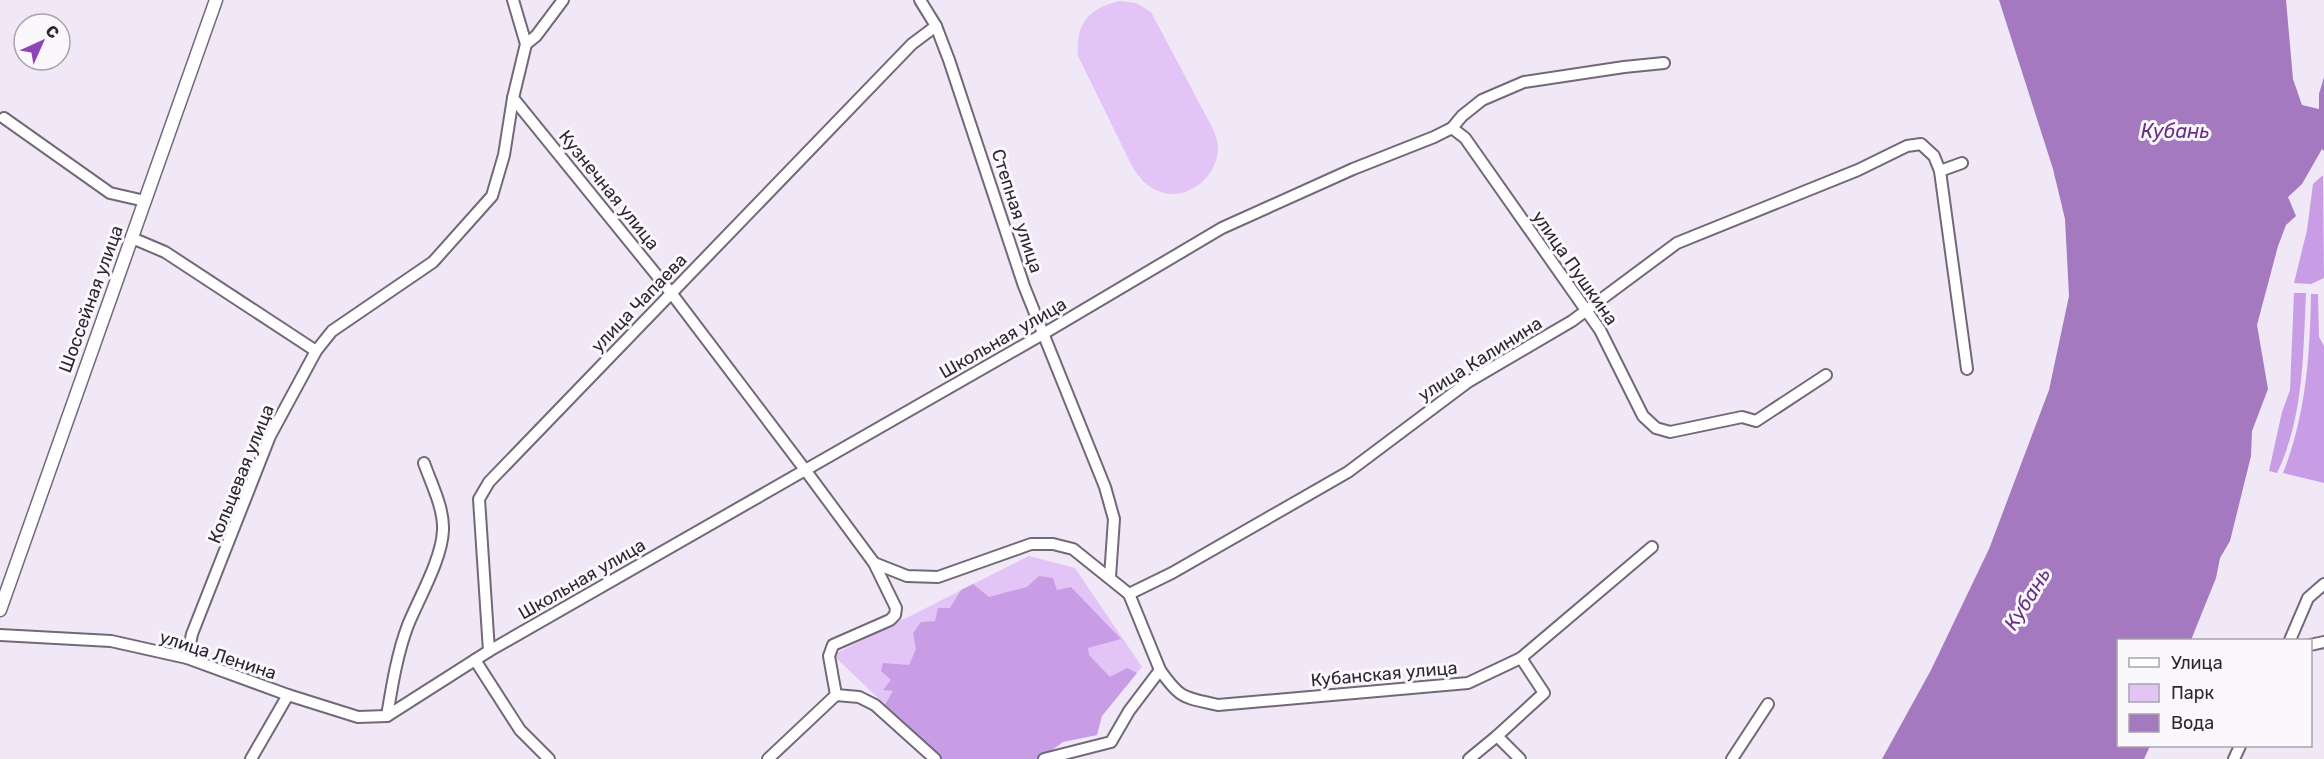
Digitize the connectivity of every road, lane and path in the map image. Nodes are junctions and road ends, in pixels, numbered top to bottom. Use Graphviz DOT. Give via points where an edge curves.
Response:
graph roads {
  1 [pos="216,0"];
  2 [pos="513,0"];
  3 [pos="563,0"];
  4 [pos="920,0"];
  5 [pos="936,26"];
  6 [pos="526,44"];
  7 [pos="1664,63"];
  8 [pos="513,98"];
  9 [pos="4,118"];
  10 [pos="1452,128"];
  11 [pos="1962,163"];
  12 [pos="1940,171"];
  13 [pos="145,201"];
  14 [pos="132,238"];
  15 [pos="672,294"];
  16 [pos="1585,311"];
  17 [pos="1043,334"];
  18 [pos="316,351"];
  19 [pos="1967,369"];
  20 [pos="1826,375"];
  21 [pos="424,463"];
  22 [pos="806,471"];
  23 [pos="1652,547"];
  24 [pos="874,562"];
  25 [pos="1110,577"];
  26 [pos="2324,584"];
  27 [pos="1129,594"];
  28 [pos="0,610"];
  29 [pos="0,635"];
  30 [pos="2290,639"];
  31 [pos="489,651"];
  32 [pos="187,658"];
  33 [pos="1521,658"];
  34 [pos="475,660"];
  35 [pos="1160,670"];
  36 [pos="288,695"];
  37 [pos="836,695"];
  38 [pos="1768,704"];
  39 [pos="387,716"];
  40 [pos="1497,736"];
  41 [pos="251,759"];
  42 [pos="549,759"];
  43 [pos="768,759"];
  44 [pos="935,759"];
  45 [pos="1044,759"];
  46 [pos="1469,759"];
  47 [pos="1520,759"];
  48 [pos="1732,759"];
  1 -- 13 [label="street, Шоссейная улица"];
  2 -- 6 [label="street"];
  3 -- 6 [label="street"];
  4 -- 5 [label="street, Степная улица"];
  5 -- 15 [label="street, улица Чапаева" via="912,44"];
  5 -- 17 [label="street, Степная улица"];
  6 -- 8 [label="street"];
  7 -- 10 [label="street, Школьная улица" via="1524,82 1482,100"];
  8 -- 15 [label="street, Кузнечная улица"];
  8 -- 18 [label="street, Кольцевая улица" via="504,155 492,196 432,262 332,331"];
  9 -- 13 [label="street" via="110,193"];
  10 -- 16 [label="street, улица Пушкина" via="1465,138"];
  10 -- 17 [label="street, Школьная улица" via="1222,228"];
  11 -- 12 [label="street"];
  12 -- 16 [label="street, улица Калинина" via="1934,156 1921,144 1907,146 1858,170 1677,243"];
  12 -- 19 [label="street"];
  13 -- 14 [label="street, Шоссейная улица"];
  14 -- 18 [label="street" via="165,252"];
  14 -- 28 [label="street, Шоссейная улица"];
  15 -- 22 [label="street, Кузнечная улица"];
  15 -- 31 [label="street, улица Чапаева" via="489,482 479,499"];
  16 -- 20 [label="street, улица Пушкина" via="1600,330 1643,416 1656,428 1670,432 1742,417 1756,421"];
  16 -- 27 [label="street, улица Калинина" via="1468,382 1348,471"];
  17 -- 22 [label="street, Школьная улица"];
  17 -- 25 [label="street, Степная улица" via="1114,519"];
  18 -- 32 [label="street, Кольцевая улица" via="270,436 192,634"];
  21 -- 39 [label="street" via="438,503 443,533 408,627"];
  22 -- 24 [label="street, Кузнечная улица"];
  22 -- 31 [label="street, Школьная улица"];
  23 -- 33 [label="street, Кубанская улица"];
  24 -- 25 [label="street" via="907,576 938,577 1031,544 1053,544 1073,549"];
  24 -- 37 [label="street, Кузнечная улица" via="896,608 895,615 833,645 829,656"];
  25 -- 27 [label="street"];
  26 -- 30 [label="street" via="2308,598"];
  27 -- 35 [label="street, Кубанская улица"];
  29 -- 32 [label="street, улица Ленина" via="111,641"];
  31 -- 34 [label="street, Школьная улица"];
  32 -- 36 [label="street, улица Ленина"];
  33 -- 35 [label="street, Кубанская улица" via="1468,683 1218,705 1186,698 1175,691"];
  33 -- 40 [label="street" via="1544,693"];
  34 -- 39 [label="street, Школьная улица"];
  34 -- 42 [label="street" via="520,730"];
  35 -- 45 [label="street" via="1111,742"];
  36 -- 39 [label="street, улица Ленина" via="358,717"];
  36 -- 41 [label="street"];
  37 -- 43 [label="street"];
  37 -- 44 [label="street" via="860,697 876,705"];
  38 -- 48 [label="street"];
  40 -- 46 [label="street"];
  40 -- 47 [label="street"];
}
